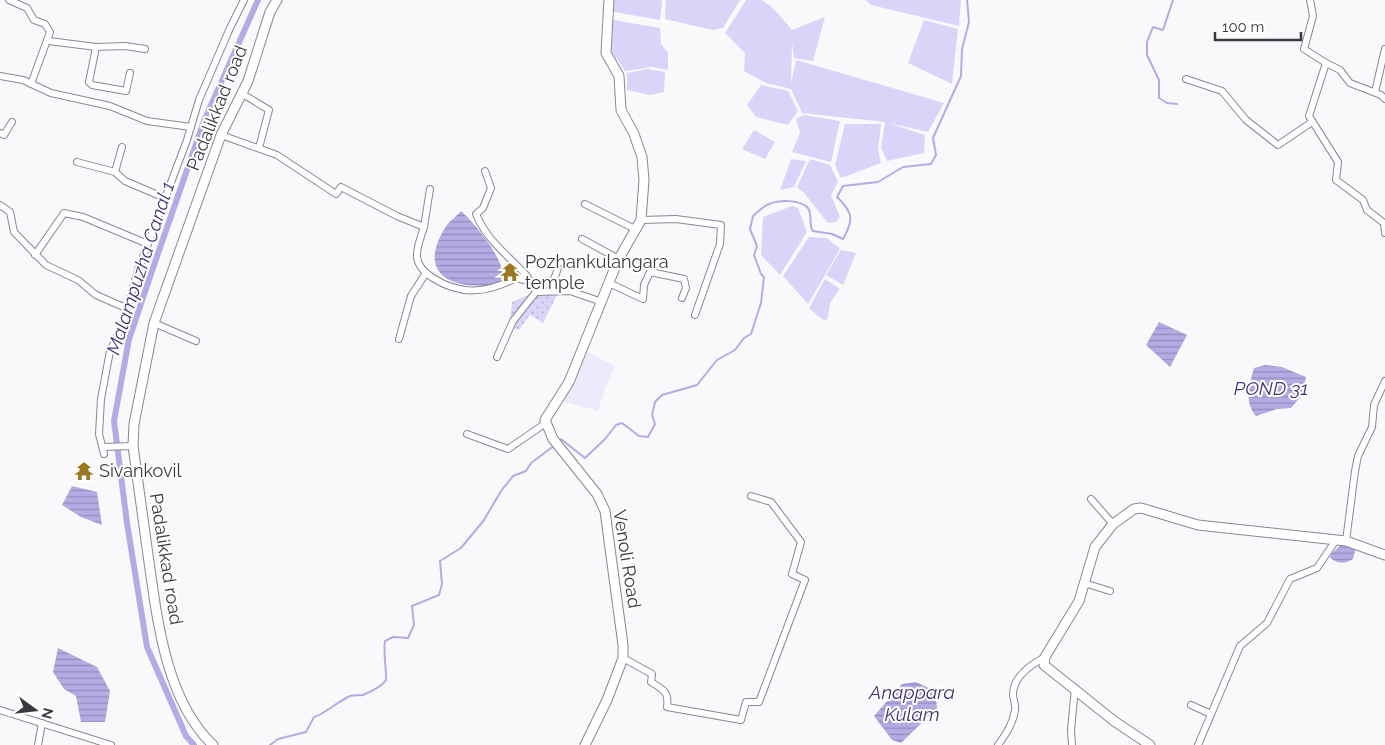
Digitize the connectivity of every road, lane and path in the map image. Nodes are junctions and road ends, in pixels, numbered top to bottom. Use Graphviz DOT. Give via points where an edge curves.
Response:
graph roads {
  1 [pos="9,0"];
  2 [pos="244,0"];
  3 [pos="277,0"];
  4 [pos="609,0"];
  5 [pos="1310,0"];
  6 [pos="49,41"];
  7 [pos="96,47"];
  8 [pos="144,49"];
  9 [pos="1385,49"];
  10 [pos="1326,63"];
  11 [pos="130,73"];
  12 [pos="0,76"];
  13 [pos="1186,79"];
  14 [pos="31,84"];
  15 [pos="1375,92"];
  16 [pos="241,93"];
  17 [pos="1385,99"];
  18 [pos="12,122"];
  19 [pos="1312,122"];
  20 [pos="191,127"];
  21 [pos="0,133"];
  22 [pos="222,135"];
  23 [pos="256,146"];
  24 [pos="122,147"];
  25 [pos="77,162"];
  26 [pos="485,171"];
  27 [pos="115,172"];
  28 [pos="430,189"];
  29 [pos="165,198"];
  30 [pos="585,204"];
  31 [pos="0,205"];
  32 [pos="641,220"];
  33 [pos="424,227"];
  34 [pos="637,230"];
  35 [pos="1385,233"];
  36 [pos="582,239"];
  37 [pos="148,244"];
  38 [pos="35,255"];
  39 [pos="619,259"];
  40 [pos="558,268"];
  41 [pos="520,271"];
  42 [pos="426,274"];
  43 [pos="516,278"];
  44 [pos="529,281"];
  45 [pos="609,283"];
  46 [pos="550,291"];
  47 [pos="536,292"];
  48 [pos="682,298"];
  49 [pos="602,302"];
  50 [pos="126,308"];
  51 [pos="695,315"];
  52 [pos="154,323"];
  53 [pos="196,340"];
  54 [pos="399,340"];
  55 [pos="497,358"];
  56 [pos="1385,381"];
  57 [pos="546,423"];
  58 [pos="467,434"];
  59 [pos="133,446"];
  60 [pos="750,496"];
  61 [pos="1091,499"];
  62 [pos="1113,524"];
  63 [pos="1341,540"];
  64 [pos="1385,555"];
  65 [pos="1084,583"];
  66 [pos="1110,592"];
  67 [pos="1045,657"];
  68 [pos="623,658"];
  69 [pos="1074,688"];
  70 [pos="1191,705"];
  71 [pos="0,710"];
  72 [pos="1211,714"];
  73 [pos="42,723"];
  74 [pos="38,745"];
  75 [pos="111,745"];
  76 [pos="213,745"];
  77 [pos="585,745"];
  78 [pos="998,745"];
  79 [pos="1072,745"];
  80 [pos="1150,745"];
  81 [pos="1198,745"];
  1 -- 6 [label="street" via="27,8 34,20 45,24 50,32"];
  2 -- 20 [label="street" via="203,91"];
  3 -- 16 [label="street, Padalikkad road"];
  4 -- 32 [label="street" via="606,53 619,76 621,110 642,157"];
  5 -- 10 [label="street" via="1313,16 1304,49"];
  6 -- 7 [label="street"];
  6 -- 14 [label="street"];
  7 -- 8 [label="street"];
  7 -- 11 [label="street" via="89,82 92,85 126,91"];
  9 -- 15 [label="street"];
  10 -- 15 [label="street" via="1340,70 1350,83"];
  10 -- 19 [label="street" via="1309,116"];
  12 -- 14 [label="street"];
  13 -- 19 [label="street" via="1222,91 1246,120 1278,145"];
  14 -- 20 [label="street" via="51,93 110,106 147,121"];
  15 -- 17 [label="street"];
  16 -- 22 [label="street, Padalikkad road"];
  16 -- 23 [label="street" via="269,110"];
  18 -- 21 [label="street" via="7,133"];
  19 -- 35 [label="street" via="1338,162 1336,180 1364,200 1367,210 1384,223"];
  20 -- 29 [label="street"];
  22 -- 23 [label="street"];
  22 -- 52 [label="street, Padalikkad road"];
  23 -- 33 [label="street" via="277,155 336,194 341,188"];
  24 -- 27 [label="street"];
  25 -- 27 [label="street"];
  26 -- 41 [label="street" via="491,188 483,208 476,214 500,252"];
  27 -- 29 [label="street" via="126,181"];
  28 -- 33 [label="street"];
  29 -- 37 [label="street"];
  30 -- 34 [label="street"];
  31 -- 38 [label="street" via="10,212 14,232"];
  32 -- 34 [label="street"];
  32 -- 51 [label="street" via="721,225 720,244"];
  33 -- 42 [label="street" via="417,258"];
  34 -- 39 [label="street"];
  36 -- 39 [label="street"];
  37 -- 38 [label="street" via="83,217 64,213"];
  37 -- 50 [label="street"];
  38 -- 50 [label="street" via="46,265 78,280 96,295"];
  39 -- 45 [label="street"];
  40 -- 46 [label="street"];
  41 -- 43 [label="street"];
  41 -- 44 [label="street"];
  42 -- 43 [label="street" via="458,290 474,291 498,287"];
  42 -- 54 [label="street" via="411,296"];
  43 -- 44 [label="street"];
  44 -- 47 [label="street"];
  45 -- 48 [label="street" via="643,299 650,272 684,279 686,288"];
  45 -- 49 [label="street"];
  46 -- 47 [label="street"];
  46 -- 49 [label="street" via="570,291"];
  47 -- 55 [label="street" via="513,321"];
  49 -- 57 [label="street" via="569,382 547,415"];
  50 -- 59 [label="street" via="122,327 110,351 99,434 103,450"];
  52 -- 53 [label="street"];
  52 -- 59 [label="street, Padalikkad road" via="134,424"];
  56 -- 63 [label="street" via="1374,405 1372,427 1358,456"];
  57 -- 58 [label="street" via="508,448"];
  57 -- 68 [label="street, Venoli Road" via="553,439 597,494 605,511"];
  59 -- 76 [label="street, Padalikkad road" via="154,599 166,659 198,731"];
  60 -- 68 [label="street" via="771,502 801,542 792,574 805,580 759,702 746,702 741,720 667,707 666,691 651,682 652,674"];
  61 -- 62 [label="street"];
  62 -- 63 [label="street" via="1128,512 1141,508 1198,524"];
  62 -- 65 [label="street" via="1095,547"];
  63 -- 64 [label="street"];
  63 -- 72 [label="street" via="1317,568 1290,579 1267,623 1240,646"];
  65 -- 66 [label="street"];
  65 -- 67 [label="street" via="1079,601"];
  67 -- 69 [label="street" via="1044,665"];
  67 -- 78 [label="street" via="1031,665 1015,686 1016,708 1012,725"];
  68 -- 77 [label="street, Venoli Road"];
  69 -- 79 [label="street"];
  69 -- 80 [label="street"];
  70 -- 72 [label="street"];
  71 -- 73 [label="street"];
  72 -- 81 [label="street"];
  73 -- 74 [label="street"];
  73 -- 75 [label="street"];
}
